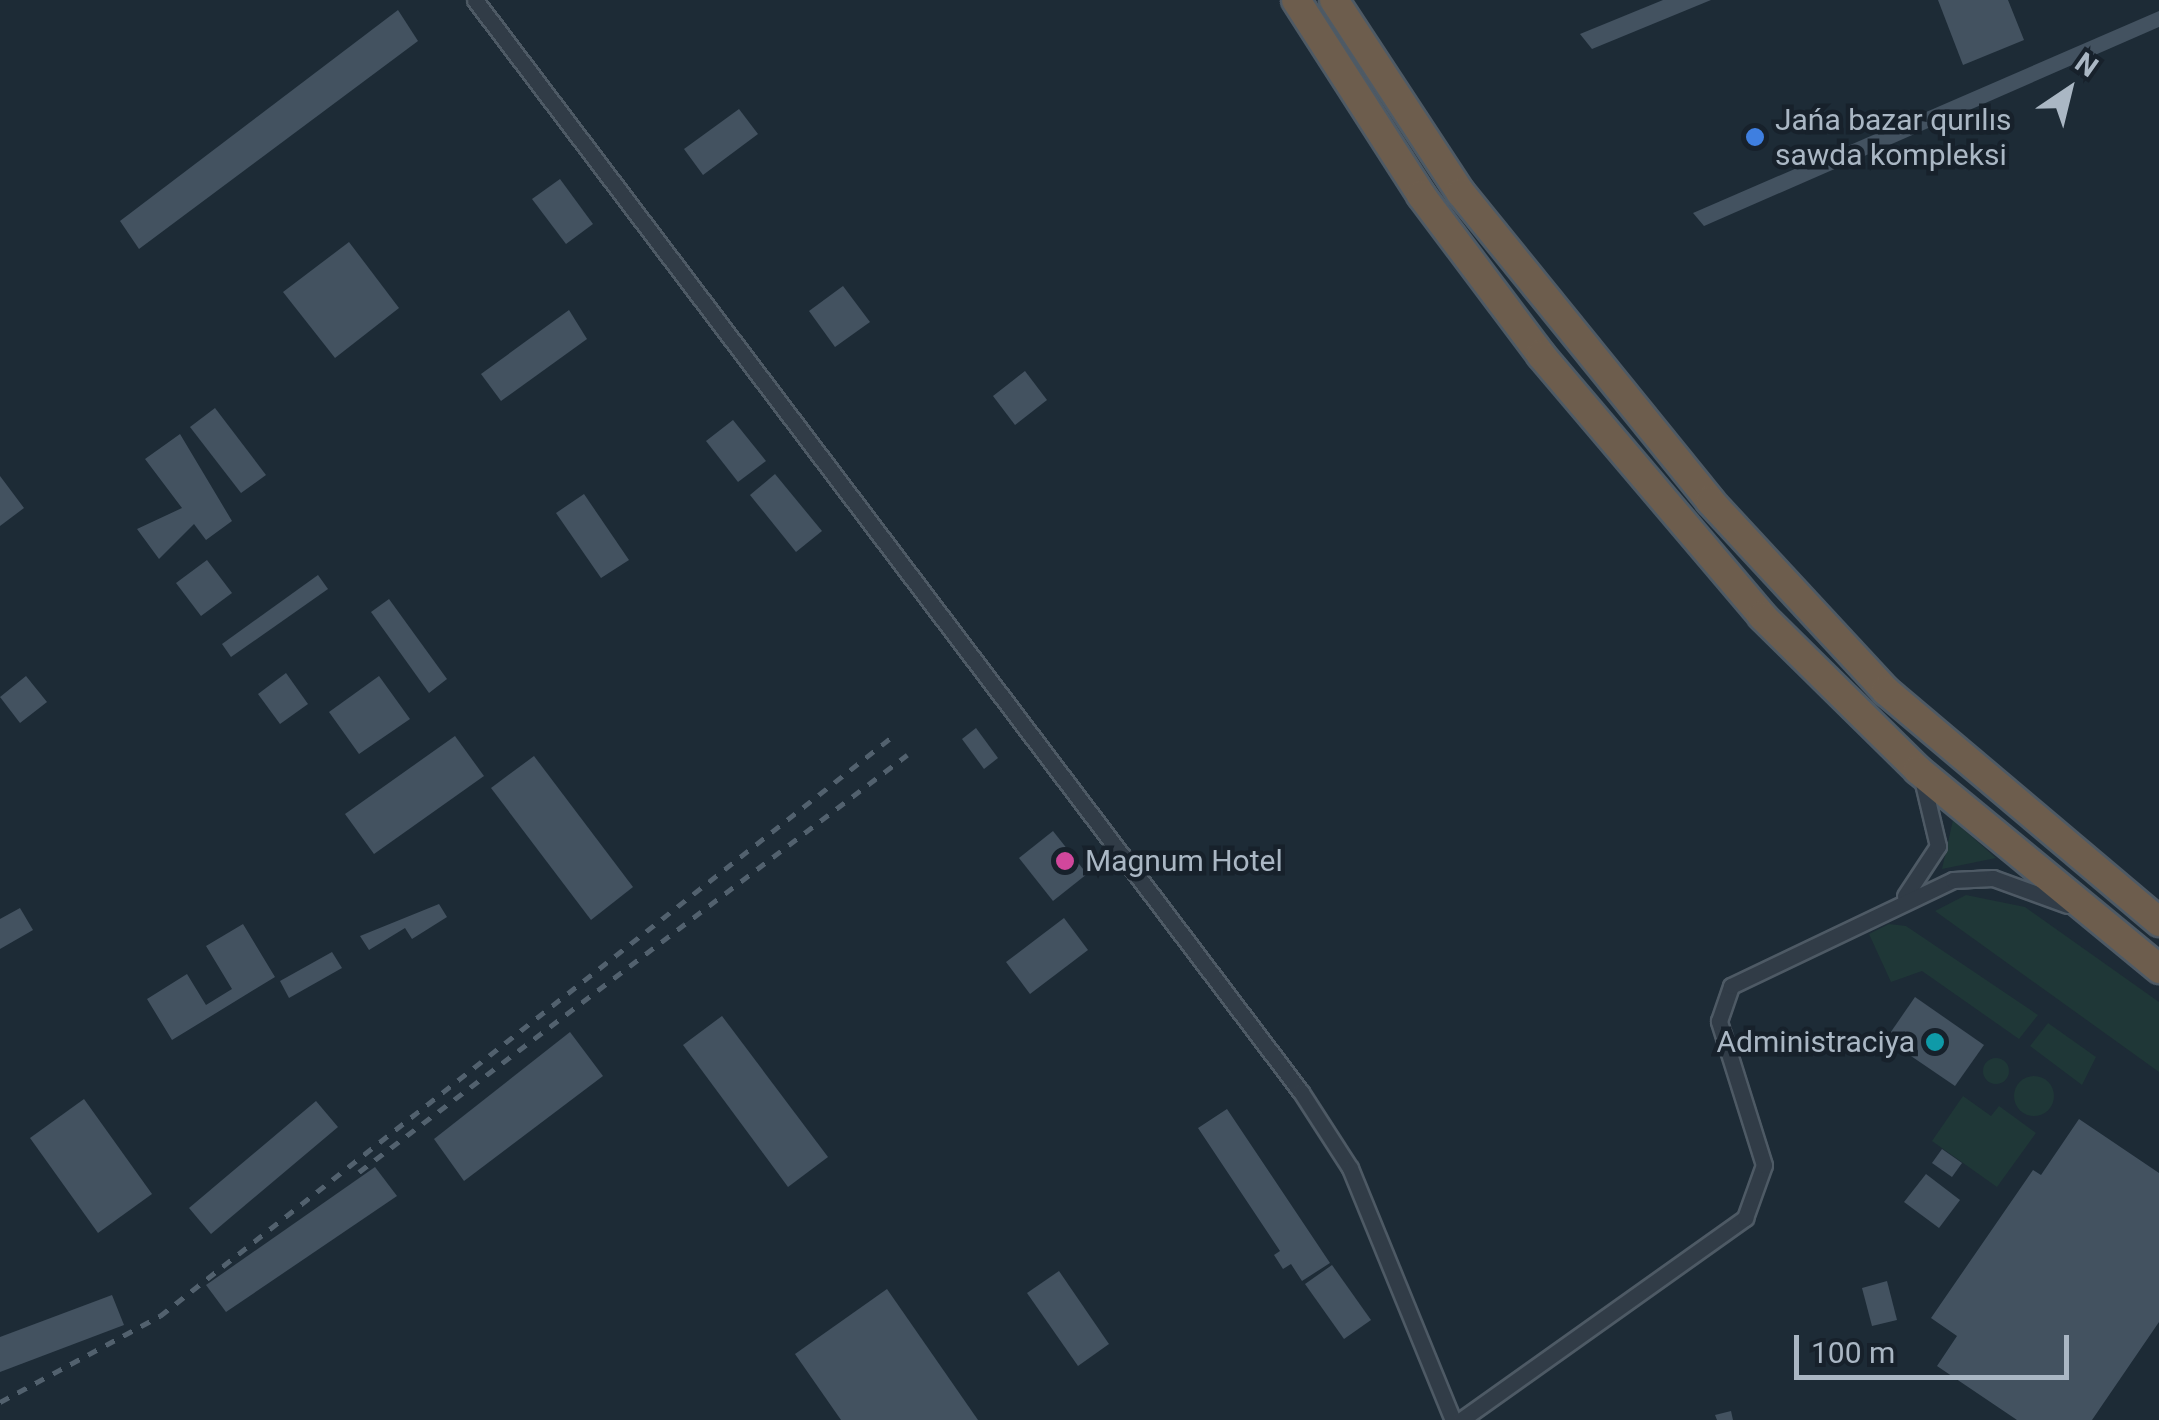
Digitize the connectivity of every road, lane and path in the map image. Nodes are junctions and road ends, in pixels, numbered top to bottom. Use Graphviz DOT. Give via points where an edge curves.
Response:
graph roads {
  1 [pos="474,0"];
  2 [pos="1296,0"];
  3 [pos="1334,0"];
  4 [pos="1834,636"];
  5 [pos="1808,662"];
  6 [pos="1918,770"];
  7 [pos="1905,896"];
  8 [pos="2095,916"];
  9 [pos="2159,922"];
  10 [pos="2159,969"];
  11 [pos="1453,1420"];
  12 [pos="1461,1420"];
  1 -- 11 [label="street" via="1301,1092 1350,1168"];
  2 -- 5 [label="highway" via="1421,195 1541,355"];
  3 -- 4 [label="highway" via="1462,193 1563,326"];
  4 -- 5 [label="highway"];
  4 -- 9 [label="highway" via="2012,803"];
  5 -- 6 [label="highway"];
  6 -- 7 [label="street" via="1937,813 1938,846"];
  6 -- 8 [label="highway"];
  7 -- 8 [label="street" via="1992,878"];
  7 -- 12 [label="street" via="1747,973 1722,1001 1719,1021 1764,1165 1745,1218"];
  8 -- 10 [label="highway"];
}
